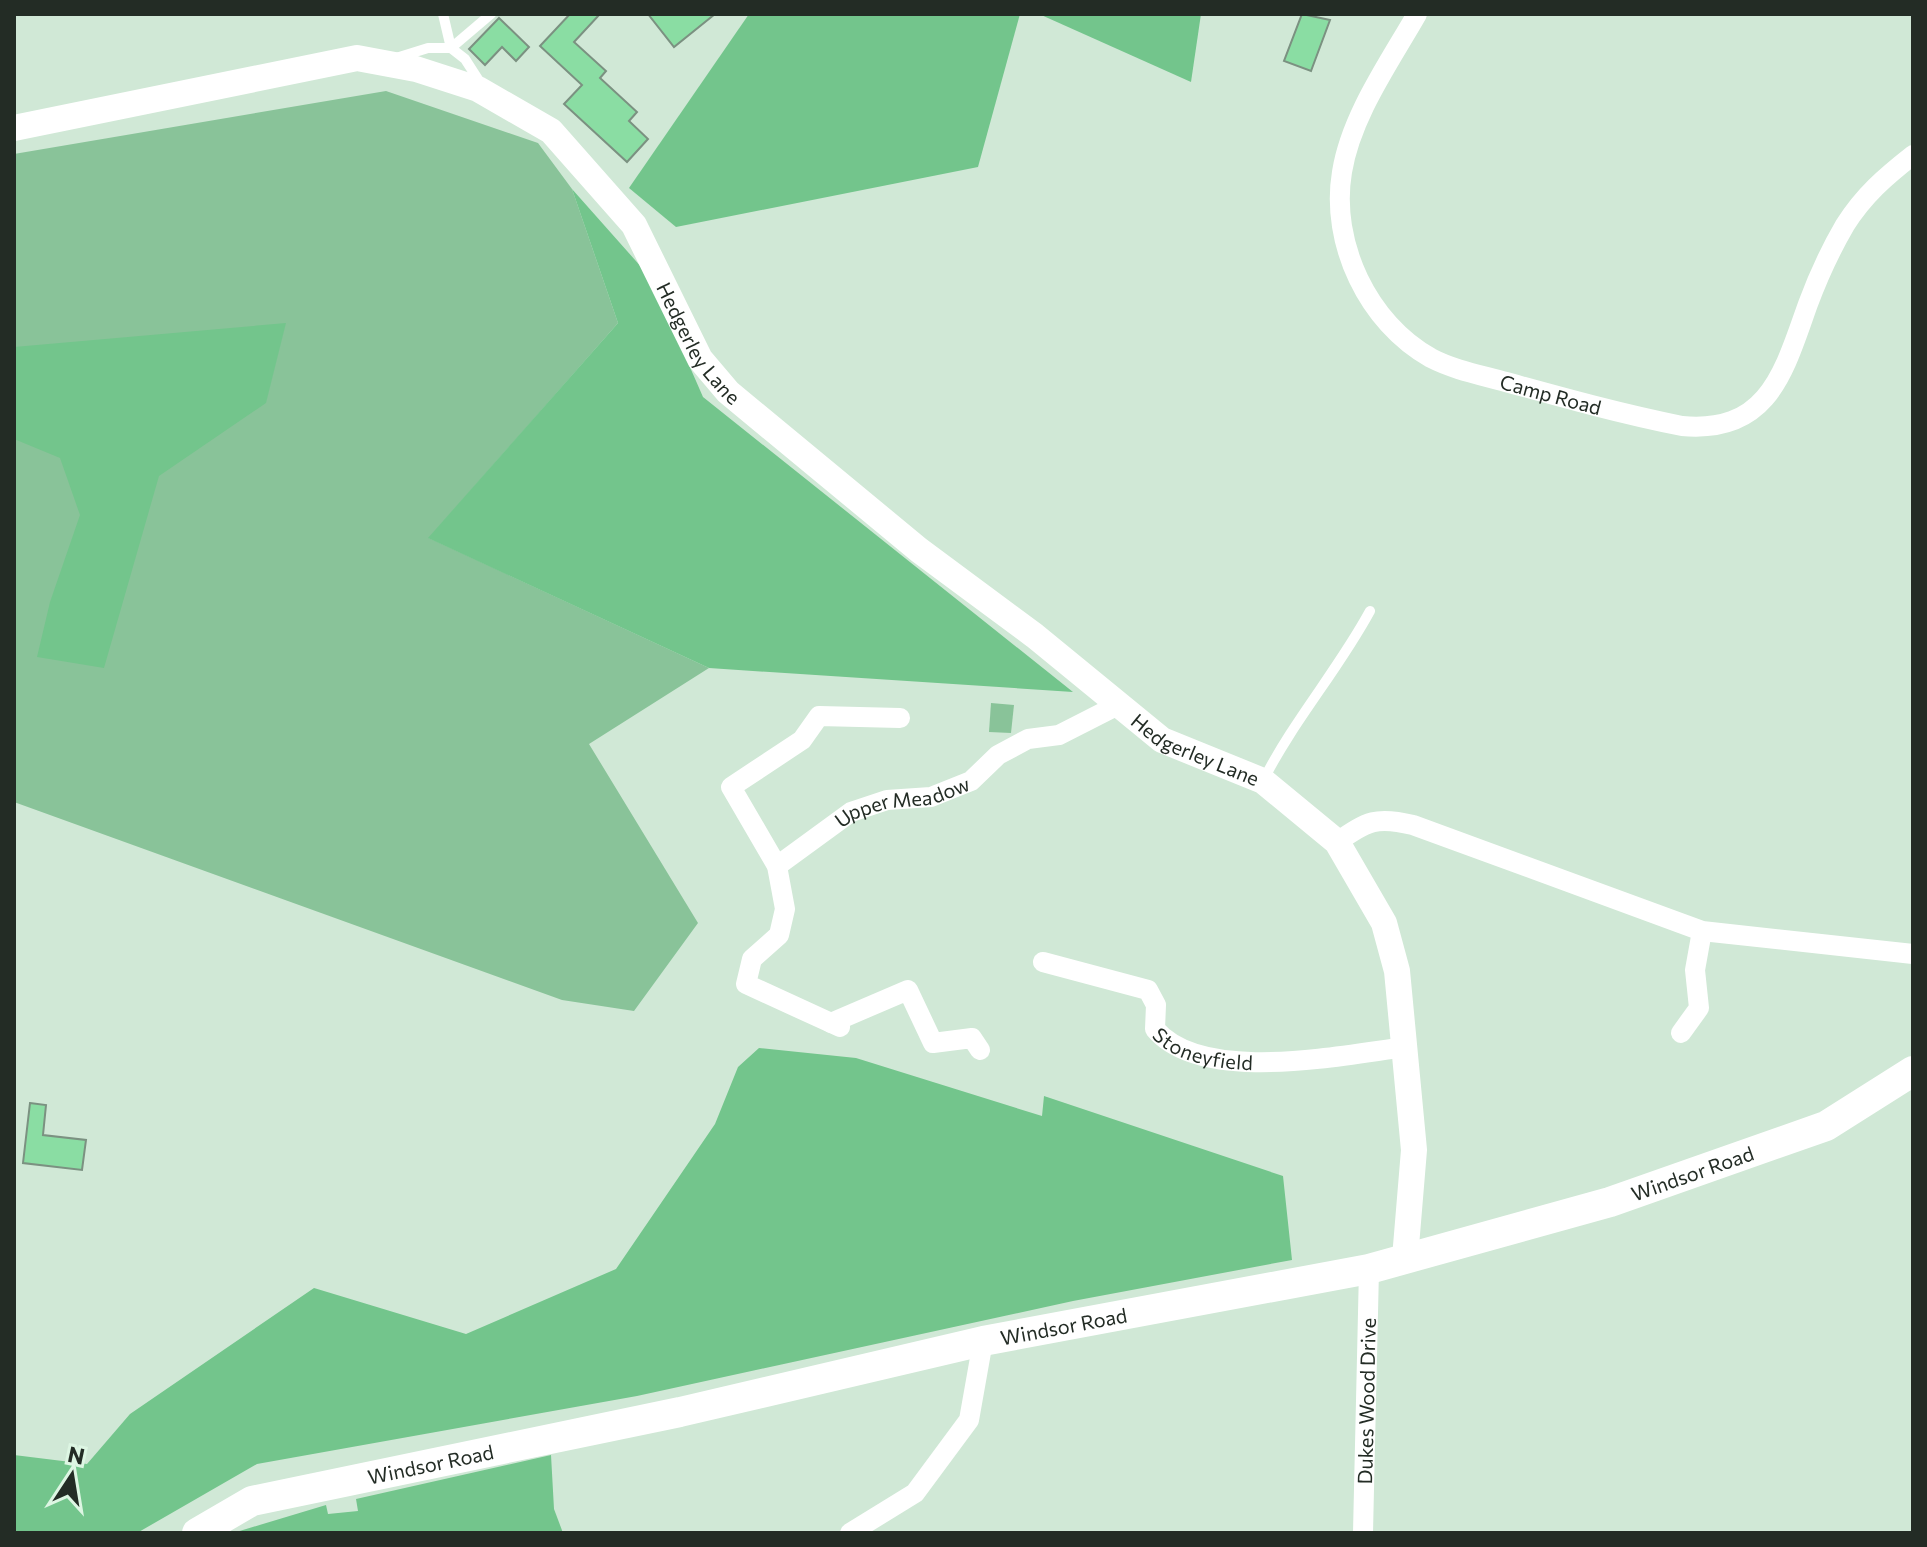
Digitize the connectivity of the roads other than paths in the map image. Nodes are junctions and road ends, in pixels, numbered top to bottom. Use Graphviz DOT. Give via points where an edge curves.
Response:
graph roads {
  1 [pos="443,14"];
  2 [pos="491,14"];
  3 [pos="1417,14"];
  4 [pos="451,48"];
  5 [pos="383,63"];
  6 [pos="486,94"];
  7 [pos="14,128"];
  8 [pos="1913,155"];
  9 [pos="1370,611"];
  10 [pos="1116,706"];
  11 [pos="900,718"];
  12 [pos="1263,781"];
  13 [pos="1337,842"];
  14 [pos="777,866"];
  15 [pos="1702,931"];
  16 [pos="1913,954"];
  17 [pos="1043,962"];
  18 [pos="1681,1033"];
  19 [pos="1406,1047"];
  20 [pos="980,1050"];
  21 [pos="1913,1071"];
  22 [pos="1405,1258"];
  23 [pos="1369,1269"];
  24 [pos="983,1341"];
  25 [pos="197,1533"];
  26 [pos="850,1533"];
  27 [pos="1363,1533"];
  1 -- 4 [label="lane"];
  2 -- 4 [label="lane"];
  3 -- 8 [label="street, Camp Road" via="1351,140 1342,172 1343,234 1366,292 1389,325 1427,356 1467,372 1682,426 1705,429 1744,417 1767,398 1783,373 1844,227 1871,187"];
  4 -- 5 [label="lane" via="428,48"];
  4 -- 6 [label="lane" via="480,78"];
  5 -- 6 [label="street, Hedgerley Lane"];
  5 -- 7 [label="street, Hedgerley Lane" via="357,58"];
  6 -- 10 [label="street, Hedgerley Lane" via="551,131 634,225 700,359 728,392"];
  9 -- 12 [label="lane"];
  10 -- 12 [label="street, Hedgerley Lane" via="1162,740"];
  10 -- 14 [label="street, Upper Meadow" via="1059,735 1028,739 958,787 851,812"];
  11 -- 14 [label="street" via="819,716 802,740 731,787"];
  12 -- 13 [label="street, Hedgerley Lane"];
  13 -- 15 [label="street" via="1366,822 1386,819 1413,825"];
  13 -- 19 [label="street, Hedgerley Lane" via="1384,923 1397,971"];
  14 -- 20 [label="street" via="785,909 779,935 752,959 746,984 835,1025 908,990 933,1043 972,1038"];
  15 -- 16 [label="street"];
  15 -- 18 [label="street" via="1695,970 1699,1008"];
  17 -- 19 [label="street, Stoneyfield" via="1148,990 1156,1005 1155,1029 1166,1042 1208,1055 1249,1064"];
  19 -- 22 [label="street, Hedgerley Lane" via="1414,1150"];
  21 -- 22 [label="main road, Windsor Road" via="1826,1126 1610,1202"];
  22 -- 23 [label="main road, Windsor Road"];
  23 -- 24 [label="main road, Windsor Road"];
  23 -- 27 [label="street, Dukes Wood Drive"];
  24 -- 25 [label="main road, Windsor Road" via="680,1412 252,1501"];
  24 -- 26 [label="street" via="969,1420 915,1493"];
}
